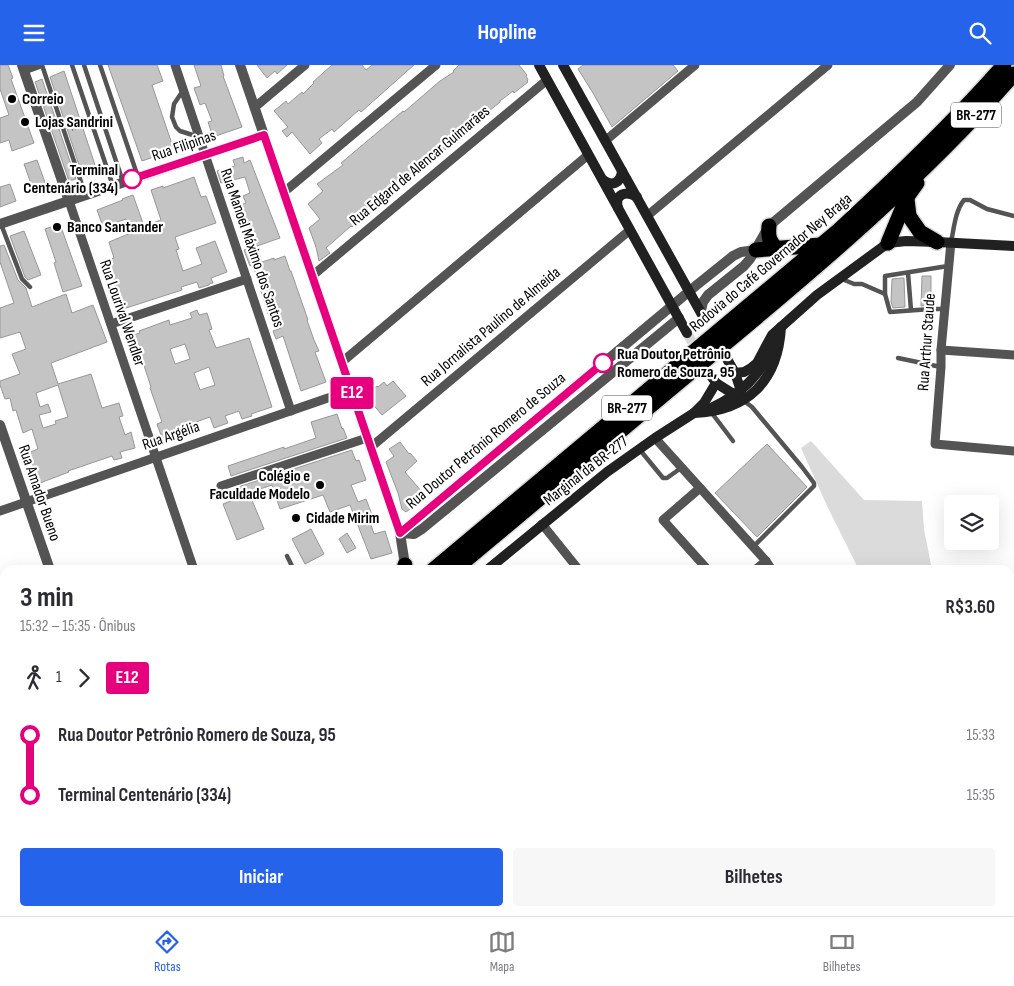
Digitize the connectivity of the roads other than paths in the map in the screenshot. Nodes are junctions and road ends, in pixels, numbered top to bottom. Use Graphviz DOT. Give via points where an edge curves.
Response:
graph roads {
  1 [pos="38,65"];
  2 [pos="42,65"];
  3 [pos="72,65"];
  4 [pos="84,65"];
  5 [pos="100,65"];
  6 [pos="175,65"];
  7 [pos="240,65"];
  8 [pos="305,65"];
  9 [pos="436,65"];
  10 [pos="539,65"];
  11 [pos="564,65"];
  12 [pos="695,65"];
  13 [pos="828,65"];
  14 [pos="950,65"];
  15 [pos="1004,65"];
  16 [pos="23,67"];
  17 [pos="1014,74"];
  18 [pos="547,80"];
  19 [pos="183,91"];
  20 [pos="255,107"];
  21 [pos="264,135"];
  22 [pos="199,137"];
  23 [pos="605,141"];
  24 [pos="205,155"];
  25 [pos="588,155"];
  26 [pos="937,155"];
  27 [pos="622,171"];
  28 [pos="138,178"];
  29 [pos="603,180"];
  30 [pos="124,183"];
  31 [pos="113,186"];
  32 [pos="284,192"];
  33 [pos="86,195"];
  34 [pos="636,197"];
  35 [pos="907,197"];
  36 [pos="69,201"];
  37 [pos="619,210"];
  38 [pos="1014,215"];
  39 [pos="647,216"];
  40 [pos="1,224"];
  41 [pos="769,226"];
  42 [pos="630,230"];
  43 [pos="944,242"];
  44 [pos="888,243"];
  45 [pos="821,245"];
  46 [pos="1014,246"];
  47 [pos="776,248"];
  48 [pos="756,250"];
  49 [pos="948,265"];
  50 [pos="908,273"];
  51 [pos="312,276"];
  52 [pos="840,278"];
  53 [pos="247,279"];
  54 [pos="30,287"];
  55 [pos="689,291"];
  56 [pos="886,294"];
  57 [pos="672,305"];
  58 [pos="944,309"];
  59 [pos="911,310"];
  60 [pos="703,315"];
  61 [pos="679,318"];
  62 [pos="110,324"];
  63 [pos="781,327"];
  64 [pos="687,333"];
  65 [pos="941,350"];
  66 [pos="1014,355"];
  67 [pos="898,358"];
  68 [pos="727,359"];
  69 [pos="342,362"];
  70 [pos="941,367"];
  71 [pos="710,373"];
  72 [pos="734,373"];
  73 [pos="716,383"];
  74 [pos="351,390"];
  75 [pos="740,395"];
  76 [pos="291,411"];
  77 [pos="711,412"];
  78 [pos="694,413"];
  79 [pos="0,425"];
  80 [pos="655,438"];
  81 [pos="733,441"];
  82 [pos="369,442"];
  83 [pos="639,449"];
  84 [pos="1014,451"];
  85 [pos="156,457"];
  86 [pos="682,468"];
  87 [pos="221,486"];
  88 [pos="700,488"];
  89 [pos="26,502"];
  90 [pos="0,511"];
  91 [pos="542,524"];
  92 [pos="400,533"];
  93 [pos="753,547"];
  94 [pos="286,556"];
  95 [pos="766,561"];
  96 [pos="48,565"];
  97 [pos="192,565"];
  98 [pos="291,565"];
  99 [pos="403,565"];
  100 [pos="439,565"];
  101 [pos="460,565"];
  102 [pos="493,565"];
  103 [pos="575,565"];
  104 [pos="704,565"];
  105 [pos="761,565"];
  106 [pos="769,565"];
  1 -- 16 [label="street"];
  2 -- 33 [label="lane"];
  3 -- 31 [label="lane"];
  4 -- 30 [label="lane"];
  5 -- 28 [label="lane"];
  6 -- 19 [label="street, Rua Manoel Máximo dos Santos"];
  7 -- 20 [label="street"];
  8 -- 20 [label="street"];
  9 -- 32 [label="street"];
  10 -- 18 [label="main road"];
  11 -- 23 [label="main road"];
  12 -- 23 [label="street"];
  13 -- 39 [label="street"];
  14 -- 41 [label="street" via="917,102"];
  15 -- 45 [label="highway, Rodovia do Café Governador Ney Braga / BR-277" via="905,168"];
  16 -- 36 [label="street, Rua Lourival Wendler"];
  17 -- 26 [label="highway, Rodovia do Café Governador Ney Braga / BR-277"];
  18 -- 25 [label="main road"];
  18 -- 51 [label="street, Rua Edgard de Alencar Guimarães"];
  19 -- 22 [label="street, Rua Manoel Máximo dos Santos"];
  19 -- 22 [label="lane" via="174,104 172,117 180,131"];
  20 -- 21 [label="street"];
  21 -- 24 [label="street, Rua Filipinas"];
  21 -- 32 [label="street"];
  22 -- 24 [label="street, Rua Manoel Máximo dos Santos"];
  23 -- 27 [label="main road"];
  24 -- 28 [label="street, Rua Filipinas"];
  24 -- 53 [label="street, Rua Manoel Máximo dos Santos"];
  25 -- 29 [label="main road"];
  25 -- 69 [label="street"];
  26 -- 35 [label="highway"];
  26 -- 101 [label="highway, Rodovia do Café Governador Ney Braga / BR-277" via="820,264"];
  27 -- 29 [label="main road" via="618,182 607,184"];
  27 -- 34 [label="main road"];
  28 -- 30 [label="street, Rua Filipinas"];
  29 -- 37 [label="main road"];
  30 -- 31 [label="street, Rua Filipinas"];
  31 -- 33 [label="street, Rua Filipinas"];
  32 -- 51 [label="street"];
  33 -- 36 [label="street, Rua Filipinas"];
  34 -- 37 [label="main road" via="624,193 619,197"];
  34 -- 39 [label="main road"];
  35 -- 43 [label="highway" via="909,216 920,231"];
  35 -- 44 [label="highway"];
  36 -- 40 [label="street, Rua Filipinas"];
  36 -- 62 [label="street, Rua Lourival Wendler"];
  37 -- 42 [label="main road"];
  38 -- 43 [label="lane" via="987,209 970,200 964,201"];
  39 -- 55 [label="main road"];
  40 -- 54 [label="lane" via="22,279"];
  41 -- 47 [label="highway" via="769,240"];
  41 -- 48 [label="street"];
  42 -- 57 [label="main road"];
  42 -- 82 [label="street, Rua Jornalista Paulino de Almeida"];
  43 -- 44 [label="main road"];
  43 -- 46 [label="main road"];
  43 -- 49 [label="street, Rua Arthur Staude"];
  44 -- 52 [label="main road"];
  45 -- 47 [label="highway"];
  45 -- 100 [label="highway, Rodovia do Café Governador Ney Braga / BR-277"];
  47 -- 48 [label="highway"];
  48 -- 55 [label="street, Rua Doutor Petrônio Romero de Souza" via="733,256"];
  48 -- 60 [label="street" via="744,266 708,295 703,302"];
  49 -- 50 [label="lane"];
  49 -- 58 [label="street, Rua Arthur Staude"];
  50 -- 56 [label="lane" via="885,276"];
  50 -- 59 [label="lane"];
  51 -- 69 [label="street"];
  52 -- 56 [label="lane"];
  52 -- 63 [label="main road"];
  53 -- 62 [label="street"];
  53 -- 76 [label="street, Rua Manoel Máximo dos Santos"];
  55 -- 57 [label="street, Rua Doutor Petrônio Romero de Souza"];
  55 -- 60 [label="main road"];
  56 -- 59 [label="lane" via="890,312"];
  57 -- 61 [label="main road"];
  57 -- 92 [label="street, Rua Doutor Petrônio Romero de Souza"];
  58 -- 59 [label="lane"];
  58 -- 65 [label="street, Rua Arthur Staude"];
  61 -- 64 [label="main road"];
  61 -- 92 [label="street, Rua Doutor Petrônio Romero de Souza" via="422,529 414,534"];
  62 -- 85 [label="street, Rua Lourival Wendler"];
  63 -- 72 [label="main road" via="772,335 757,363 744,372"];
  63 -- 75 [label="main road, BR-277" via="768,359"];
  65 -- 66 [label="street"];
  65 -- 70 [label="street, Rua Arthur Staude"];
  67 -- 70 [label="lane"];
  68 -- 72 [label="main road"];
  69 -- 74 [label="street"];
  70 -- 84 [label="street, Rua Arthur Staude" via="935,443"];
  71 -- 73 [label="main road"];
  72 -- 73 [label="main road" via="727,384"];
  72 -- 75 [label="main road"];
  73 -- 75 [label="main road"];
  73 -- 78 [label="main road, BR-277"];
  74 -- 76 [label="street, Rua Argélia"];
  74 -- 82 [label="street"];
  75 -- 77 [label="main road, Marginal da BR-277 / BR-277" via="728,408"];
  75 -- 78 [label="main road, BR-277"];
  75 -- 93 [label="lane" via="814,483 814,487"];
  76 -- 85 [label="street, Rua Argélia"];
  77 -- 78 [label="main road, Marginal da BR-277 / BR-277"];
  77 -- 81 [label="lane"];
  78 -- 80 [label="main road, Marginal da BR-277 / BR-277"];
  79 -- 89 [label="street, Rua Amador Bueno"];
  80 -- 83 [label="main road, Marginal da BR-277 / BR-277"];
  80 -- 86 [label="street"];
  82 -- 87 [label="street"];
  82 -- 92 [label="street"];
  83 -- 86 [label="lane" via="663,478"];
  83 -- 91 [label="main road, Marginal da BR-277 / BR-277"];
  85 -- 89 [label="street, Rua Argélia"];
  85 -- 97 [label="street, Rua Lourival Wendler"];
  86 -- 88 [label="street"];
  88 -- 93 [label="street"];
  88 -- 104 [label="street" via="663,520"];
  89 -- 90 [label="street, Rua Argélia"];
  89 -- 96 [label="street, Rua Amador Bueno"];
  91 -- 102 [label="main road, Marginal da BR-277 / BR-277"];
  91 -- 103 [label="street"];
  92 -- 99 [label="street"];
  93 -- 95 [label="street"];
  94 -- 98 [label="lane"];
  95 -- 105 [label="street"];
  95 -- 106 [label="street"];
}
